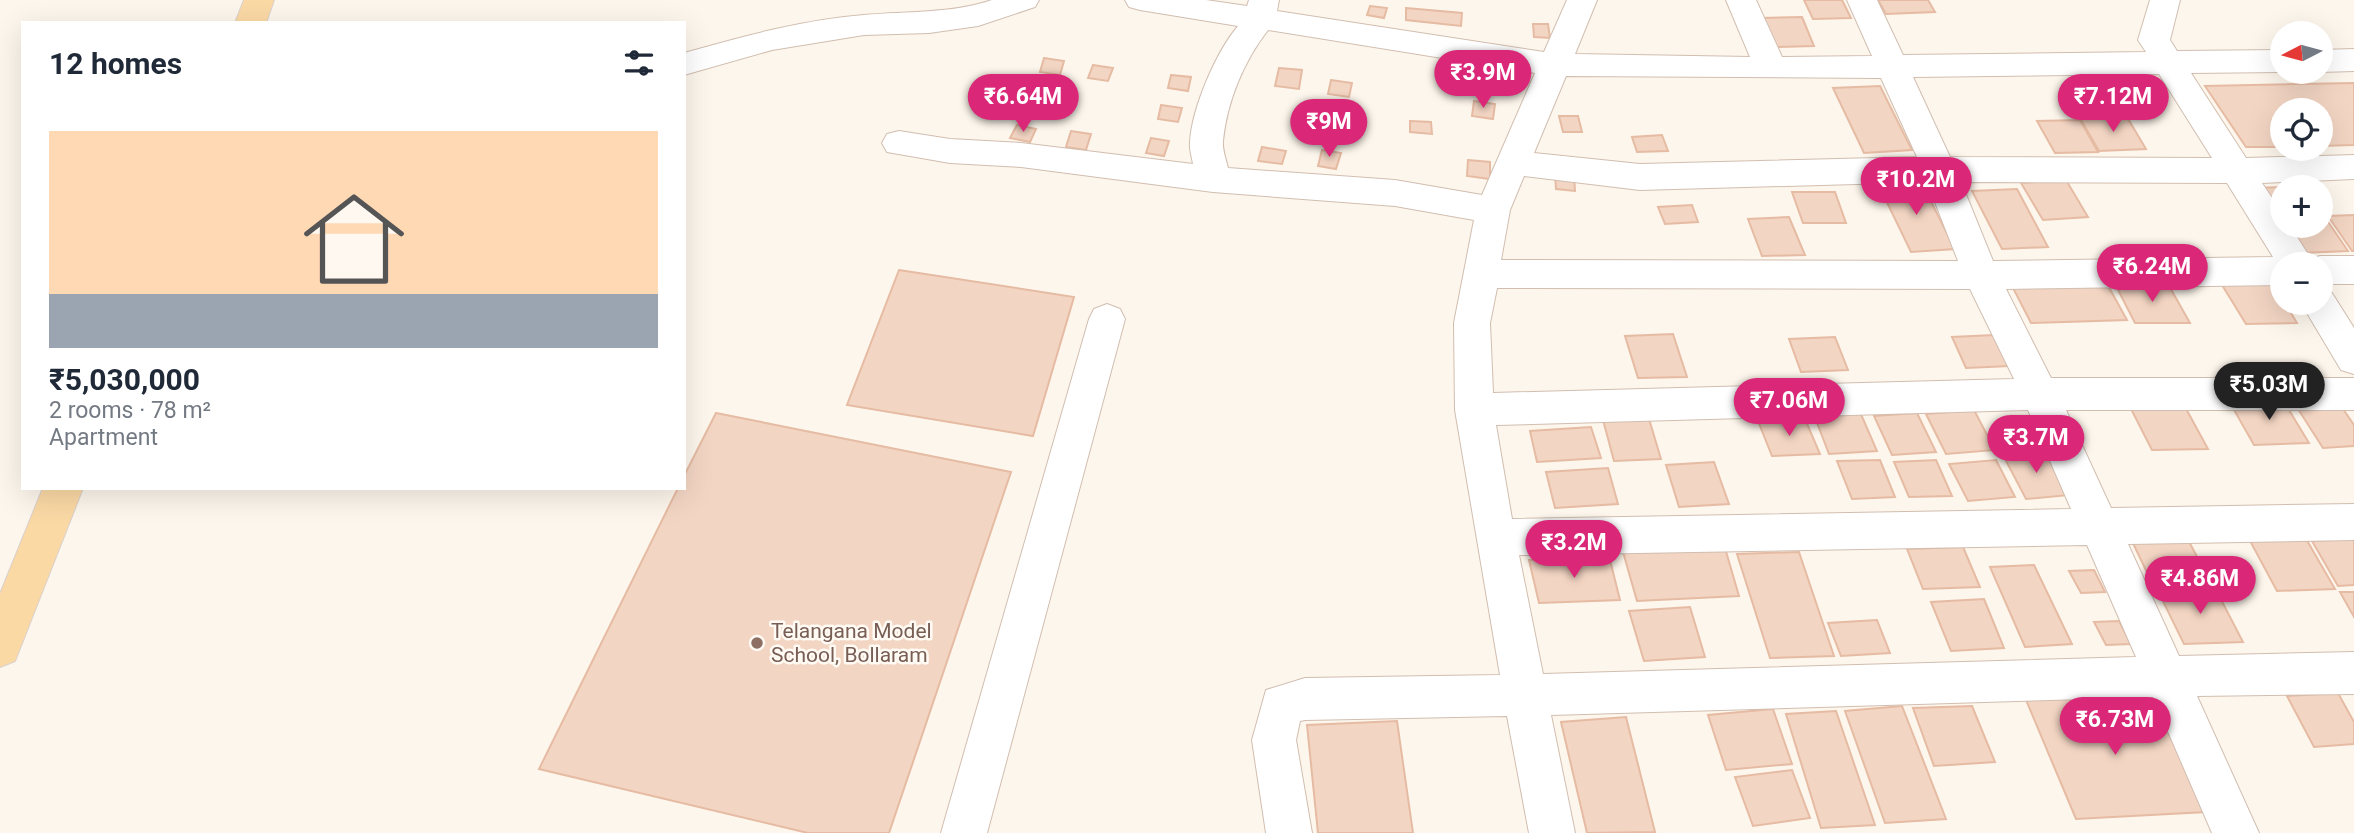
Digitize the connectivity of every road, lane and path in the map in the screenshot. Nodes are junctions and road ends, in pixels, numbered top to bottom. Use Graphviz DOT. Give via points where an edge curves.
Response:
graph roads {
  1 [pos="259,0"];
  2 [pos="1024,0"];
  3 [pos="1140,0"];
  4 [pos="1582,0"];
  5 [pos="1741,0"];
  6 [pos="1862,0"];
  7 [pos="2165,0"];
  8 [pos="1262,10"];
  9 [pos="251,21"];
  10 [pos="2354,60"];
  11 [pos="2270,61"];
  12 [pos="2333,61"];
  13 [pos="2166,62"];
  14 [pos="686,63"];
  15 [pos="1556,65"];
  16 [pos="1893,65"];
  17 [pos="1771,68"];
  18 [pos="898,143"];
  19 [pos="1514,163"];
  20 [pos="2354,167"];
  21 [pos="1939,169"];
  22 [pos="2238,171"];
  23 [pos="1213,179"];
  24 [pos="1493,210"];
  25 [pos="2289,252"];
  26 [pos="2333,270"];
  27 [pos="2354,270"];
  28 [pos="2270,271"];
  29 [pos="1480,274"];
  30 [pos="1981,275"];
  31 [pos="2326,315"];
  32 [pos="1107,319"];
  33 [pos="2354,359"];
  34 [pos="2040,394"];
  35 [pos="2354,394"];
  36 [pos="1474,410"];
  37 [pos="63,490"];
  38 [pos="2354,522"];
  39 [pos="2098,525"];
  40 [pos="1495,537"];
  41 [pos="0,647"];
  42 [pos="2354,673"];
  43 [pos="2165,675"];
  44 [pos="1525,694"];
  45 [pos="964,833"];
  46 [pos="1289,833"];
  47 [pos="1552,833"];
  48 [pos="2236,833"];
  1 -- 9 [label="main road"];
  2 -- 14 [label="street" via="978,16 864,25 771,39"];
  3 -- 8 [label="street"];
  4 -- 15 [label="street"];
  5 -- 17 [label="street"];
  6 -- 16 [label="street"];
  7 -- 13 [label="street" via="2154,40"];
  8 -- 15 [label="street"];
  8 -- 23 [label="street" via="1237,48 1217,97 1206,143"];
  10 -- 12 [label="street"];
  11 -- 13 [label="street"];
  13 -- 16 [label="street"];
  13 -- 22 [label="street"];
  15 -- 17 [label="street"];
  15 -- 19 [label="street"];
  16 -- 17 [label="street"];
  16 -- 21 [label="street"];
  18 -- 23 [label="street"];
  19 -- 21 [label="street" via="1640,177"];
  19 -- 24 [label="street"];
  20 -- 22 [label="street"];
  21 -- 22 [label="street"];
  21 -- 30 [label="street"];
  22 -- 25 [label="street"];
  23 -- 24 [label="street" via="1395,193"];
  24 -- 29 [label="street"];
  26 -- 27 [label="street"];
  28 -- 30 [label="street"];
  29 -- 30 [label="street"];
  29 -- 36 [label="street" via="1472,323"];
  30 -- 34 [label="street"];
  31 -- 33 [label="street"];
  32 -- 45 [label="street"];
  34 -- 35 [label="street"];
  34 -- 36 [label="street"];
  34 -- 39 [label="street"];
  36 -- 40 [label="street"];
  37 -- 41 [label="main road"];
  38 -- 39 [label="street"];
  39 -- 40 [label="street"];
  39 -- 43 [label="street"];
  40 -- 44 [label="street"];
  42 -- 43 [label="street"];
  43 -- 44 [label="street"];
  43 -- 48 [label="street"];
  44 -- 46 [label="street" via="1305,699 1282,705 1274,740"];
  44 -- 47 [label="street"];
}
